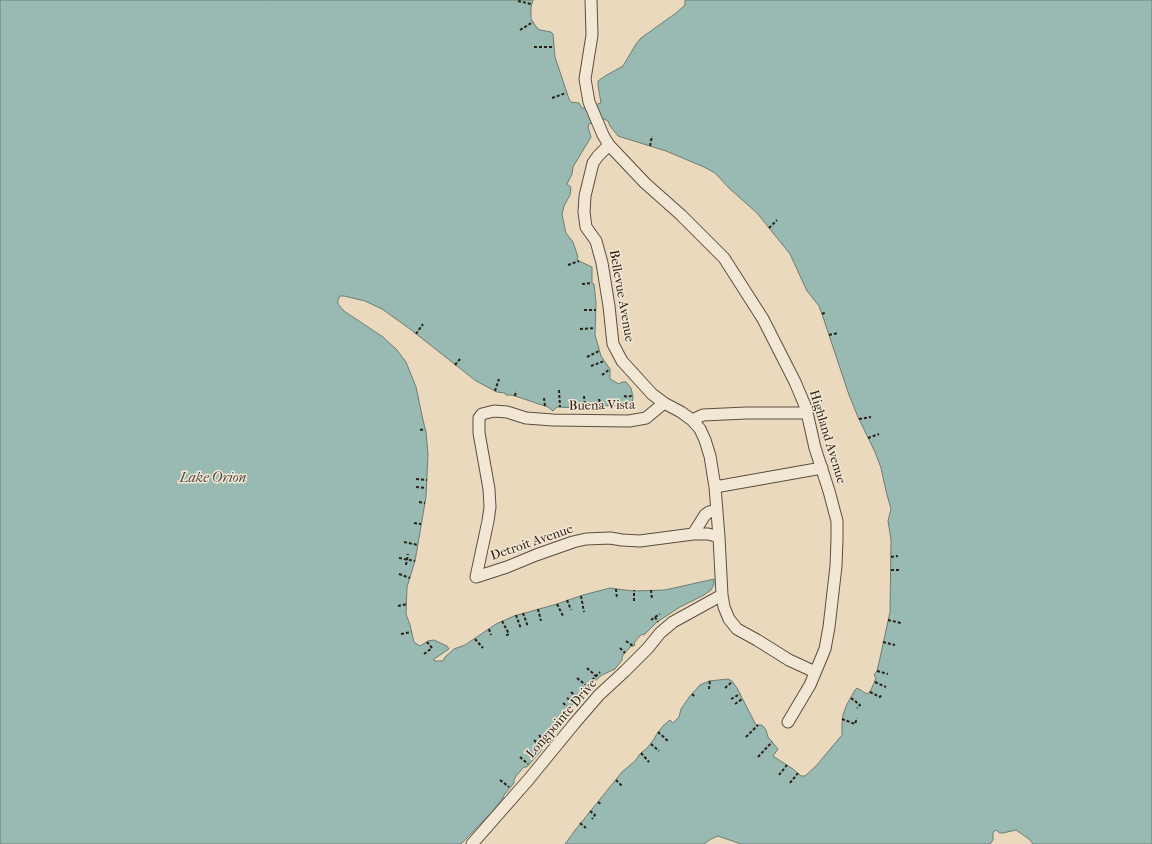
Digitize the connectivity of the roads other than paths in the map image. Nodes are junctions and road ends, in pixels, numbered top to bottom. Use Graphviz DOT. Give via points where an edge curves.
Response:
graph roads {
  1 [pos="591,0"];
  2 [pos="609,145"];
  3 [pos="664,403"];
  4 [pos="807,414"];
  5 [pos="692,420"];
  6 [pos="822,468"];
  7 [pos="715,487"];
  8 [pos="717,510"];
  9 [pos="693,534"];
  10 [pos="719,537"];
  11 [pos="476,577"];
  12 [pos="722,595"];
  13 [pos="815,672"];
  14 [pos="788,722"];
  15 [pos="472,844"];
  1 -- 2 [label="street" via="592,35 585,79 589,102"];
  2 -- 3 [label="street, Bellevue Avenue" via="593,163 585,196 586,227 596,241 602,264 613,344 622,361 652,394"];
  2 -- 4 [label="street, Highland Avenue" via="724,258 764,319 795,382"];
  3 -- 5 [label="street"];
  3 -- 11 [label="street, Buena Vista" via="646,418 630,421 553,420 526,418 494,411 482,414 479,418 479,433 490,508"];
  4 -- 5 [label="street" via="703,415"];
  4 -- 6 [label="street, Highland Avenue"];
  5 -- 7 [label="street" via="705,440"];
  6 -- 7 [label="street"];
  6 -- 13 [label="street, Highland Avenue" via="837,521 837,539 829,626 825,649"];
  7 -- 8 [label="street"];
  8 -- 9 [label="street" via="705,515"];
  8 -- 10 [label="street"];
  9 -- 10 [label="street, Detroit Avenue"];
  9 -- 11 [label="street, Detroit Avenue" via="640,541 586,539"];
  10 -- 12 [label="street"];
  12 -- 13 [label="street" via="729,619 737,629 789,660"];
  12 -- 15 [label="street, Longpointe Drive" via="673,622 660,633 599,695"];
  13 -- 14 [label="street, Highland Avenue"];
}
